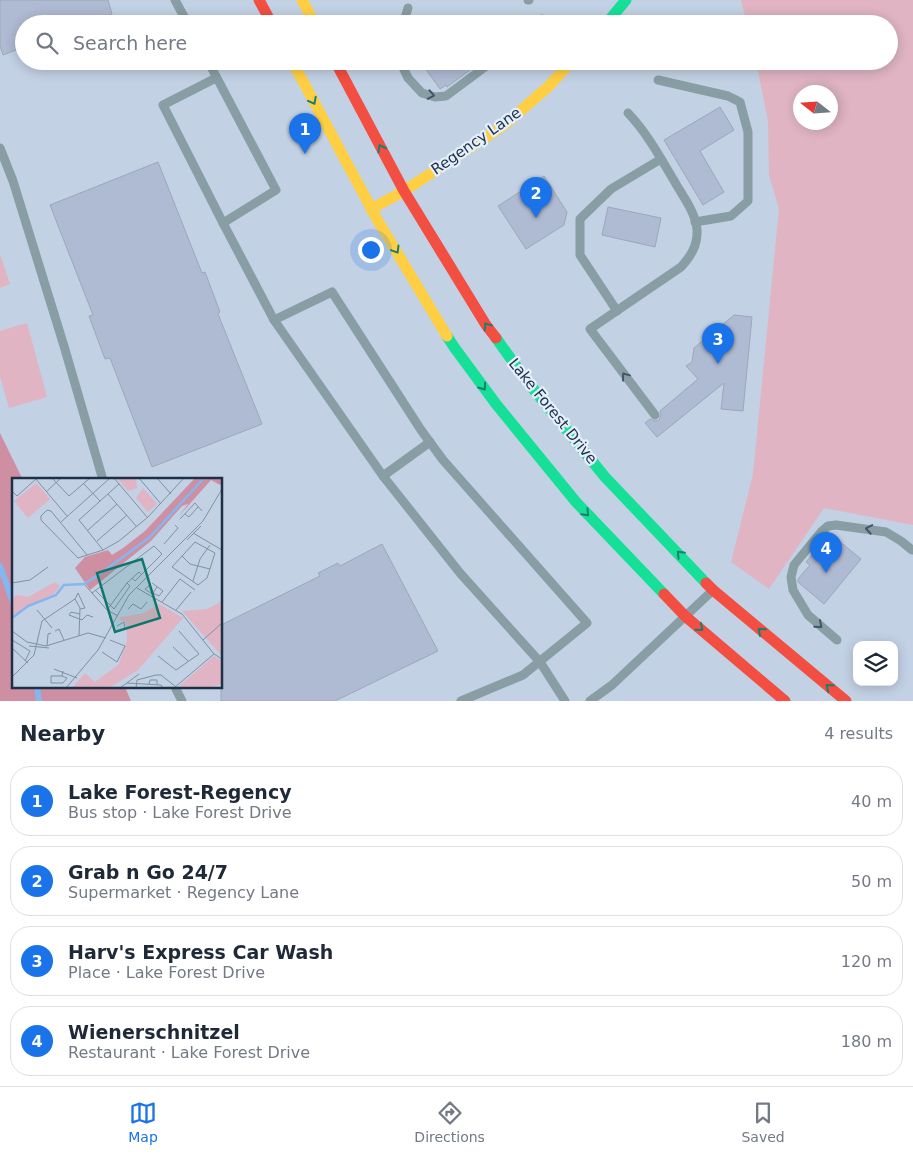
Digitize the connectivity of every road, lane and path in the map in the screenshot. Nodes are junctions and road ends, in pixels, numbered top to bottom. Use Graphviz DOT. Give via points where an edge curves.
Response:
graph roads {
  1 [pos="175,0"];
  2 [pos="259,0"];
  3 [pos="302,0"];
  4 [pos="626,0"];
  5 [pos="408,8"];
  6 [pos="183,15"];
  7 [pos="267,15"];
  8 [pos="310,15"];
  9 [pos="406,15"];
  10 [pos="614,15"];
  11 [pos="212,70"];
  12 [pos="297,70"];
  13 [pos="340,70"];
  14 [pos="404,70"];
  15 [pos="481,70"];
  16 [pos="564,70"];
  17 [pos="216,78"];
  18 [pos="658,80"];
  19 [pos="628,113"];
  20 [pos="0,148"];
  21 [pos="661,159"];
  22 [pos="404,190"];
  23 [pos="371,209"];
  24 [pos="223,222"];
  25 [pos="695,222"];
  26 [pos="617,311"];
  27 [pos="274,320"];
  28 [pos="655,415"];
  29 [pos="430,442"];
  30 [pos="383,476"];
  31 [pos="102,478"];
  32 [pos="912,550"];
  33 [pos="714,590"];
  34 [pos="685,616"];
  35 [pos="837,640"];
  36 [pos="540,662"];
  37 [pos="176,688"];
  38 [pos="182,701"];
  39 [pos="461,701"];
  40 [pos="565,701"];
  41 [pos="590,701"];
  42 [pos="785,701"];
  43 [pos="846,701"];
  1 -- 6 [label="lane"];
  2 -- 7 [label="main road"];
  3 -- 8 [label="main road"];
  4 -- 10 [label="main road"];
  5 -- 9 [label="lane"];
  11 -- 17 [label="lane"];
  12 -- 23 [label="main road, one-way"];
  22 -- 13 [label="main road, Lake Forest Drive, one-way"];
  14 -- 15 [label="lane, one-way" via="422,93 435,97 446,96"];
  16 -- 22 [label="main road, Regency Lane" via="503,126"];
  17 -- 24 [label="lane" via="276,190"];
  17 -- 24 [label="lane" via="163,105"];
  18 -- 25 [label="lane" via="728,96 740,102 748,132 748,201 731,216"];
  19 -- 21 [label="lane"];
  20 -- 31 [label="lane" via="13,181"];
  21 -- 25 [label="lane" via="692,210"];
  21 -- 26 [label="lane" via="611,188 580,219 580,255"];
  22 -- 23 [label="main road, Regency Lane"];
  33 -- 22 [label="main road, Lake Forest Drive, one-way" via="604,477 526,380 486,325"];
  23 -- 34 [label="main road, one-way" via="454,346 496,404 576,502"];
  24 -- 27 [label="lane"];
  25 -- 26 [label="lane" via="697,239 689,258"];
  28 -- 26 [label="lane, one-way" via="590,330"];
  27 -- 29 [label="lane" via="332,292"];
  27 -- 30 [label="lane"];
  29 -- 30 [label="lane"];
  29 -- 36 [label="lane" via="588,623"];
  30 -- 36 [label="lane" via="460,573"];
  32 -- 35 [label="lane, one-way" via="886,532 836,525 820,532 794,565 791,578 793,590 808,615"];
  33 -- 34 [label="lane"];
  43 -- 33 [label="main road, Lake Forest Drive, one-way"];
  34 -- 41 [label="lane" via="612,685"];
  34 -- 42 [label="main road, one-way"];
  36 -- 39 [label="lane" via="523,675"];
  36 -- 40 [label="lane"];
  37 -- 38 [label="lane"];
}
